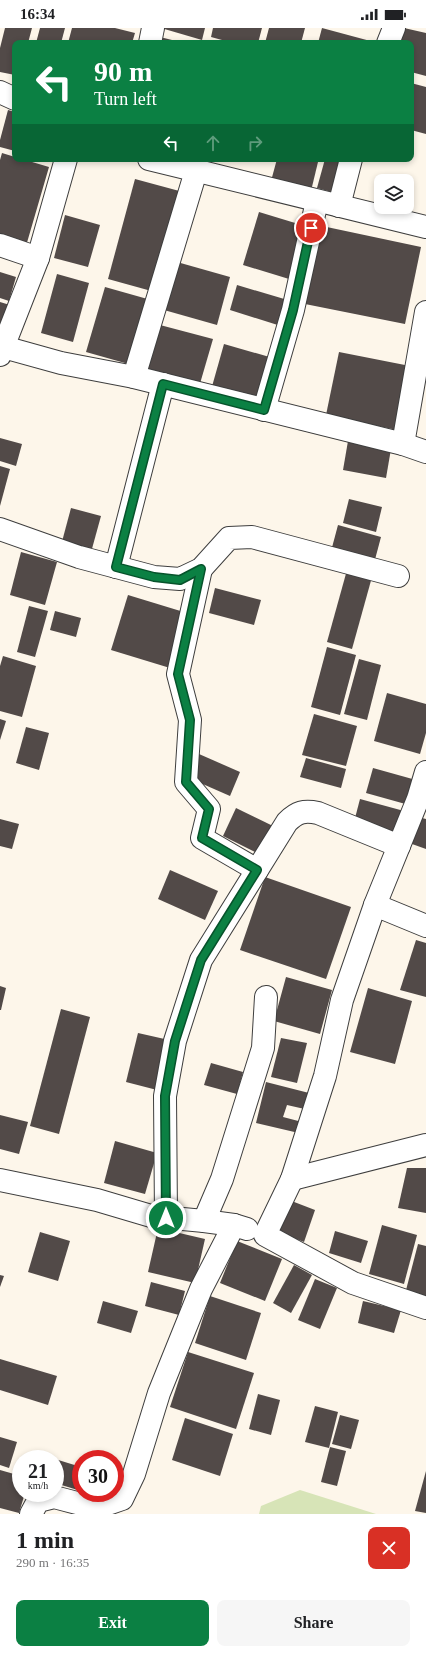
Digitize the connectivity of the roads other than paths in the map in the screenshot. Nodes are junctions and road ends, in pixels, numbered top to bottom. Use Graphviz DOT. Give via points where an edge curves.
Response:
graph roads {
  1 [pos="153,28"];
  2 [pos="394,28"];
  3 [pos="151,40"];
  4 [pos="389,40"];
  5 [pos="0,92"];
  6 [pos="12,98"];
  7 [pos="65,162"];
  8 [pos="161,162"];
  9 [pos="350,162"];
  10 [pos="196,171"];
  11 [pos="317,201"];
  12 [pos="339,206"];
  13 [pos="426,227"];
  14 [pos="0,245"];
  15 [pos="38,258"];
  16 [pos="426,312"];
  17 [pos="1,349"];
  18 [pos="134,377"];
  19 [pos="163,384"];
  20 [pos="264,410"];
  21 [pos="403,444"];
  22 [pos="426,452"];
  23 [pos="0,529"];
  24 [pos="116,567"];
  25 [pos="201,569"];
  26 [pos="398,576"];
  27 [pos="426,772"];
  28 [pos="399,846"];
  29 [pos="257,870"];
  30 [pos="375,905"];
  31 [pos="426,926"];
  32 [pos="266,997"];
  33 [pos="426,1145"];
  34 [pos="292,1179"];
  35 [pos="0,1180"];
  36 [pos="166,1218"];
  37 [pos="204,1220"];
  38 [pos="234,1225"];
  39 [pos="265,1235"];
  40 [pos="426,1308"];
  41 [pos="31,1514"];
  1 -- 3 [label="street"];
  2 -- 4 [label="street"];
  5 -- 6 [label="street"];
  7 -- 15 [label="street"];
  8 -- 10 [label="street"];
  9 -- 12 [label="street"];
  10 -- 11 [label="street"];
  10 -- 18 [label="street"];
  11 -- 12 [label="street"];
  11 -- 20 [label="street" via="293,310"];
  12 -- 13 [label="street"];
  14 -- 15 [label="street"];
  15 -- 17 [label="street"];
  16 -- 21 [label="street"];
  17 -- 18 [label="street"];
  18 -- 19 [label="street"];
  19 -- 20 [label="street"];
  19 -- 24 [label="street"];
  20 -- 21 [label="street"];
  21 -- 22 [label="street"];
  23 -- 24 [label="street" via="79,557"];
  24 -- 25 [label="street" via="154,577 180,580"];
  25 -- 26 [label="street" via="229,538 252,537"];
  25 -- 29 [label="street" via="178,674 190,720 186,782 209,809 202,838"];
  27 -- 28 [label="street"];
  28 -- 29 [label="street" via="318,813 306,811 294,814 287,822"];
  28 -- 30 [label="street"];
  29 -- 36 [label="street" via="201,960 175,1041 165,1096"];
  30 -- 31 [label="street"];
  30 -- 34 [label="street" via="342,1000 325,1076"];
  32 -- 37 [label="street" via="263,1048 222,1179"];
  33 -- 34 [label="street"];
  34 -- 39 [label="street"];
  35 -- 36 [label="street" via="97,1200"];
  36 -- 37 [label="street"];
  37 -- 38 [label="street"];
  38 -- 39 [label="street"];
  38 -- 41 [label="street" via="201,1290 159,1393 134,1474 122,1499 96,1508 54,1497 38,1501"];
  39 -- 40 [label="street" via="353,1283"];
}
